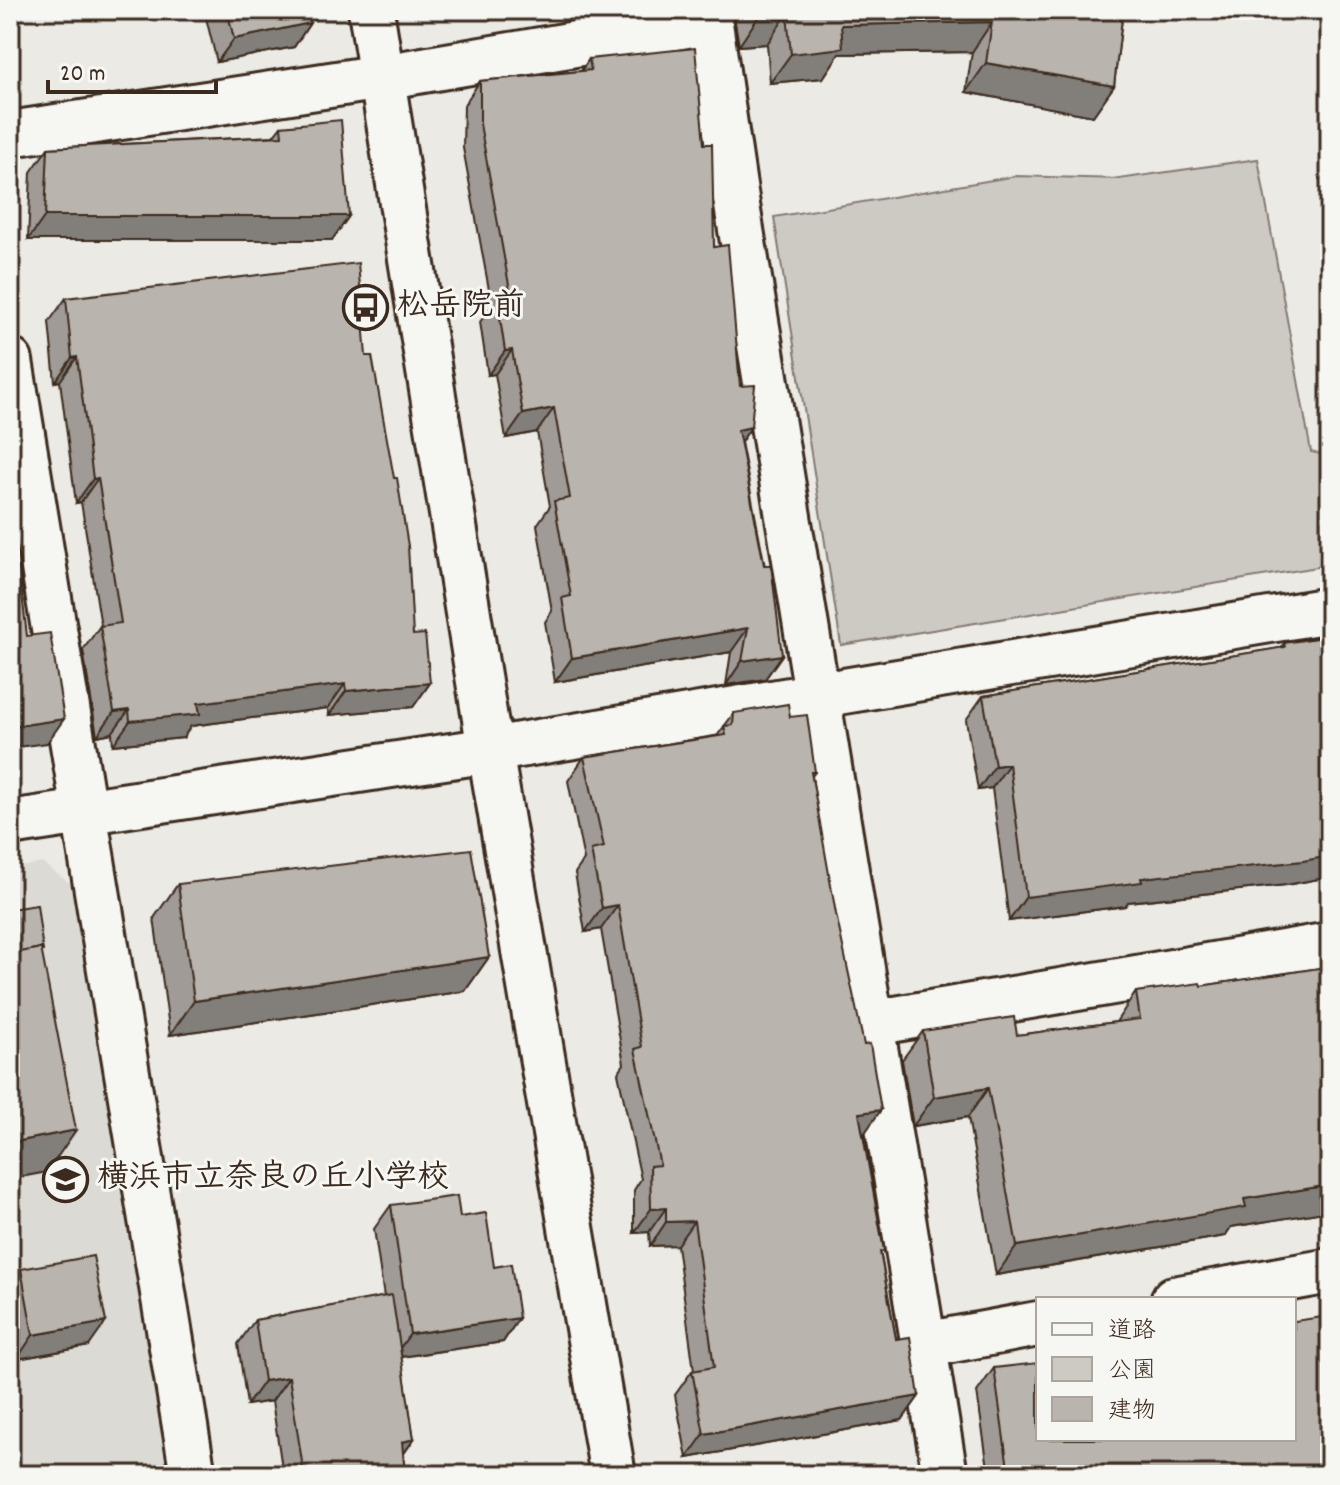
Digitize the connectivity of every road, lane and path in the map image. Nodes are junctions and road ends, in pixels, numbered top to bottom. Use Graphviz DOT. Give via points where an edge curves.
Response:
graph roads {
  1 [pos="371,10"];
  2 [pos="709,16"];
  3 [pos="382,77"];
  4 [pos="10,134"];
  5 [pos="10,361"];
  6 [pos="18,455"];
  7 [pos="1330,610"];
  8 [pos="818,694"];
  9 [pos="490,750"];
  10 [pos="82,811"];
  11 [pos="10,823"];
  12 [pos="1330,945"];
  13 [pos="872,1023"];
  14 [pos="1330,1271"];
  15 [pos="1185,1297"];
  16 [pos="1036,1324"];
  17 [pos="924,1345"];
  18 [pos="193,1475"];
  19 [pos="613,1475"];
  20 [pos="945,1475"];
  1 -- 3 [label="street"];
  2 -- 3 [label="street"];
  2 -- 8 [label="street"];
  3 -- 4 [label="street"];
  3 -- 9 [label="street"];
  5 -- 6 [label="street"];
  6 -- 10 [label="street"];
  7 -- 8 [label="street"];
  8 -- 9 [label="street"];
  8 -- 13 [label="street"];
  9 -- 10 [label="street"];
  9 -- 19 [label="street"];
  10 -- 11 [label="street"];
  10 -- 18 [label="street"];
  12 -- 13 [label="street"];
  13 -- 17 [label="street"];
  14 -- 15 [label="street"];
  16 -- 17 [label="street"];
  17 -- 20 [label="street"];
}
